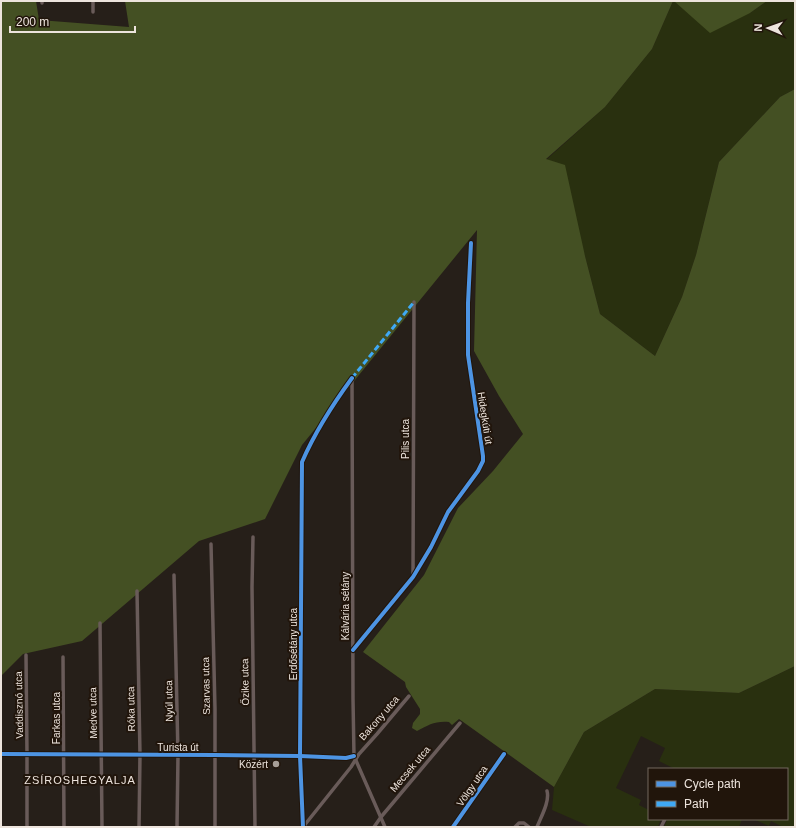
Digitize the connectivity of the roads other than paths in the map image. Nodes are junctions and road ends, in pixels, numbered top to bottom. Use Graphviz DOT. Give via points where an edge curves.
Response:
graph roads {
  1 [pos="93,1"];
  2 [pos="94,12"];
  3 [pos="471,243"];
  4 [pos="414,302"];
  5 [pos="352,378"];
  6 [pos="253,537"];
  7 [pos="211,544"];
  8 [pos="174,575"];
  9 [pos="413,577"];
  10 [pos="138,591"];
  11 [pos="100,623"];
  12 [pos="353,650"];
  13 [pos="26,655"];
  14 [pos="64,657"];
  15 [pos="409,696"];
  16 [pos="460,723"];
  17 [pos="1,754"];
  18 [pos="28,754"];
  19 [pos="504,754"];
  20 [pos="64,755"];
  21 [pos="102,755"];
  22 [pos="140,755"];
  23 [pos="178,755"];
  24 [pos="214,755"];
  25 [pos="255,756"];
  26 [pos="300,756"];
  27 [pos="355,758"];
  28 [pos="547,791"];
  29 [pos="381,818"];
  30 [pos="27,827"];
  31 [pos="64,827"];
  32 [pos="102,827"];
  33 [pos="139,827"];
  34 [pos="177,827"];
  35 [pos="214,827"];
  36 [pos="255,827"];
  37 [pos="303,827"];
  38 [pos="374,827"];
  39 [pos="385,827"];
  40 [pos="453,827"];
  41 [pos="515,827"];
  42 [pos="529,827"];
  43 [pos="537,827"];
  1 -- 2 [label="street"];
  3 -- 9 [label="street, Hidegkúti út" via="468,355 483,456 478,471 448,512"];
  4 -- 9 [label="street, Pilis utca"];
  5 -- 12 [label="street, Kálvária sétány"];
  5 -- 26 [label="street, Erdősétány utca" via="329,410 302,462"];
  6 -- 25 [label="street, Őzike utca"];
  7 -- 24 [label="street, Szarvas utca"];
  8 -- 23 [label="street, Nyúl utca"];
  9 -- 12 [label="street, Hidegkúti út"];
  10 -- 22 [label="street, Róka utca"];
  11 -- 21 [label="street, Medve utca"];
  12 -- 27 [label="street, Kálvária sétány"];
  13 -- 18 [label="street, Vaddisznó utca"];
  14 -- 20 [label="street, Farkas utca"];
  15 -- 27 [label="street, Bakony utca"];
  16 -- 29 [label="street, Mecsek utca"];
  17 -- 18 [label="street, Turista út"];
  18 -- 20 [label="street, Turista út"];
  18 -- 30 [label="street, Vaddisznó utca"];
  19 -- 40 [label="street, Völgy utca"];
  20 -- 21 [label="street, Turista út"];
  20 -- 31 [label="street, Farkas utca"];
  21 -- 22 [label="street, Turista út"];
  21 -- 32 [label="street, Medve utca"];
  22 -- 23 [label="street, Turista út"];
  22 -- 33 [label="street, Róka utca"];
  23 -- 24 [label="street, Turista út"];
  23 -- 34 [label="street, Nyúl utca"];
  24 -- 25 [label="street, Turista út"];
  24 -- 35 [label="street, Szarvas utca"];
  25 -- 26 [label="street, Turista út"];
  25 -- 36 [label="street, Őzike utca"];
  26 -- 27 [label="street, Turista út"];
  26 -- 37 [label="street, Erdősétány utca"];
  27 -- 29 [label="street, Kálvária sétány"];
  27 -- 37 [label="street, Bakony utca"];
  28 -- 43 [label="street" via="548,798"];
  29 -- 38 [label="street, Mecsek utca"];
  29 -- 39 [label="street, Kálvária sétány"];
  41 -- 42 [label="street" via="519,823"];
}
